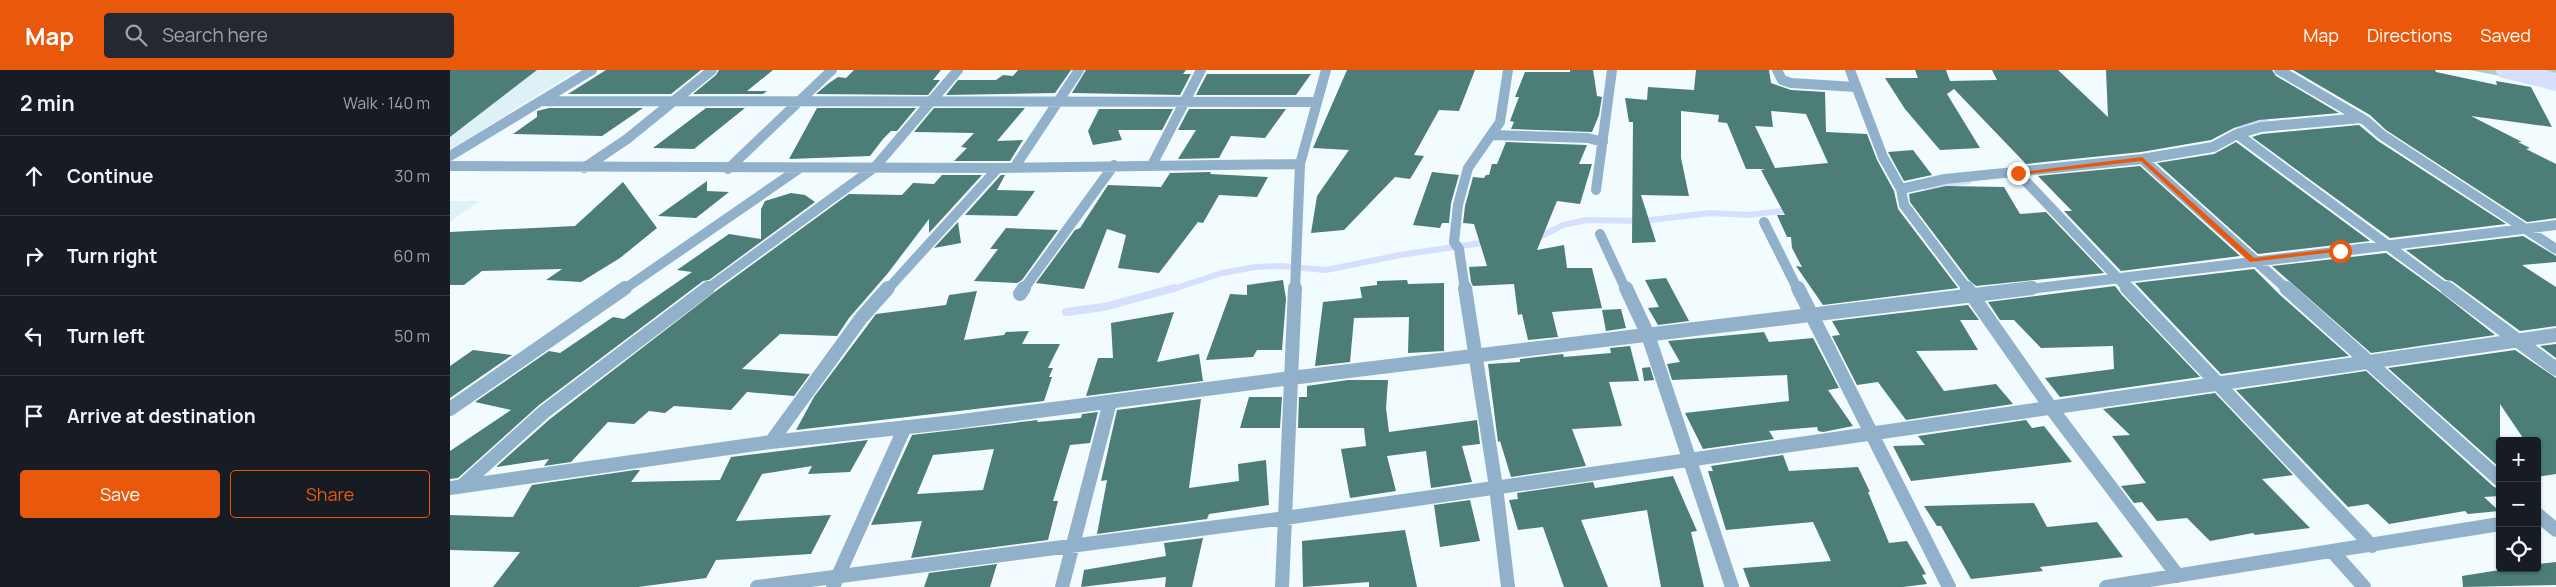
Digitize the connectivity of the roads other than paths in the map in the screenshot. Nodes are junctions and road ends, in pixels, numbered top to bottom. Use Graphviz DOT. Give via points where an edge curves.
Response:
graph roads {
  1 [pos="592,70"];
  2 [pos="712,70"];
  3 [pos="832,70"];
  4 [pos="958,70"];
  5 [pos="1079,70"];
  6 [pos="1201,70"];
  7 [pos="1326,70"];
  8 [pos="1508,70"];
  9 [pos="1612,70"];
  10 [pos="1777,70"];
  11 [pos="1850,70"];
  12 [pos="2279,70"];
  13 [pos="1856,87"];
  14 [pos="541,101"];
  15 [pos="674,101"];
  16 [pos="799,101"];
  17 [pos="932,101"];
  18 [pos="1060,101"];
  19 [pos="1184,102"];
  20 [pos="1317,102"];
  21 [pos="2364,119"];
  22 [pos="2237,134"];
  23 [pos="1492,136"];
  24 [pos="1603,142"];
  25 [pos="450,156"];
  26 [pos="2142,159"];
  27 [pos="1300,164"];
  28 [pos="1114,165"];
  29 [pos="1152,165"];
  30 [pos="450,166"];
  31 [pos="875,167"];
  32 [pos="584,168"];
  33 [pos="728,168"];
  34 [pos="800,168"];
  35 [pos="998,168"];
  36 [pos="1014,168"];
  37 [pos="2018,173"];
  38 [pos="1901,189"];
  39 [pos="1596,190"];
  40 [pos="1764,222"];
  41 [pos="2556,225"];
  42 [pos="2527,228"];
  43 [pos="1600,234"];
  44 [pos="2387,244"];
  45 [pos="2556,249"];
  46 [pos="2252,260"];
  47 [pos="2117,278"];
  48 [pos="1020,294"];
  49 [pos="1973,296"];
  50 [pos="1812,316"];
  51 [pos="1648,335"];
  52 [pos="2556,335"];
  53 [pos="2518,341"];
  54 [pos="1474,356"];
  55 [pos="2368,362"];
  56 [pos="2556,370"];
  57 [pos="1291,378"];
  58 [pos="2218,384"];
  59 [pos="1110,402"];
  60 [pos="2051,408"];
  61 [pos="450,409"];
  62 [pos="904,427"];
  63 [pos="1871,433"];
  64 [pos="771,442"];
  65 [pos="1692,459"];
  66 [pos="2496,476"];
  67 [pos="457,487"];
  68 [pos="1496,487"];
  69 [pos="2543,516"];
  70 [pos="1285,518"];
  71 [pos="2496,525"];
  72 [pos="2556,530"];
  73 [pos="1074,545"];
  74 [pos="2372,546"];
  75 [pos="2332,552"];
  76 [pos="2178,576"];
  77 [pos="836,582"];
  78 [pos="758,587"];
  79 [pos="1062,587"];
  80 [pos="1282,587"];
  81 [pos="1508,587"];
  82 [pos="1732,587"];
  83 [pos="1949,587"];
  84 [pos="2106,587"];
  85 [pos="2364,587"];
  1 -- 14 [label="street"];
  2 -- 15 [label="street"];
  3 -- 16 [label="street"];
  4 -- 17 [label="street"];
  5 -- 18 [label="street"];
  6 -- 19 [label="street"];
  7 -- 20 [label="street"];
  8 -- 23 [label="street" via="1500,122"];
  9 -- 24 [label="street"];
  10 -- 13 [label="street" via="1782,80 1791,83"];
  11 -- 13 [label="street"];
  12 -- 21 [label="street"];
  13 -- 38 [label="street" via="1882,156"];
  14 -- 15 [label="street"];
  14 -- 25 [label="street"];
  15 -- 16 [label="street"];
  15 -- 32 [label="street"];
  16 -- 17 [label="street"];
  16 -- 33 [label="street"];
  17 -- 18 [label="street"];
  17 -- 31 [label="street"];
  18 -- 19 [label="street"];
  18 -- 36 [label="street"];
  19 -- 20 [label="street"];
  19 -- 29 [label="street"];
  20 -- 27 [label="street"];
  21 -- 22 [label="street" via="2261,127"];
  21 -- 42 [label="street" via="2382,135"];
  22 -- 26 [label="street" via="2213,147"];
  22 -- 44 [label="street"];
  23 -- 24 [label="street" via="1588,138"];
  23 -- 54 [label="street" via="1468,168 1458,206 1456,245"];
  24 -- 39 [label="street"];
  26 -- 37 [label="street"];
  26 -- 46 [label="street"];
  27 -- 29 [label="street"];
  27 -- 57 [label="street"];
  28 -- 29 [label="street"];
  28 -- 36 [label="street"];
  28 -- 48 [label="street"];
  30 -- 32 [label="street"];
  31 -- 34 [label="street"];
  31 -- 35 [label="street"];
  31 -- 67 [label="street" via="544,412"];
  32 -- 33 [label="street"];
  33 -- 34 [label="street"];
  34 -- 61 [label="street"];
  35 -- 36 [label="street"];
  35 -- 64 [label="street" via="862,317"];
  37 -- 38 [label="street" via="1946,179"];
  37 -- 47 [label="street"];
  38 -- 49 [label="street" via="1904,205"];
  40 -- 50 [label="street"];
  41 -- 42 [label="street"];
  42 -- 44 [label="street"];
  42 -- 45 [label="street"];
  43 -- 51 [label="street"];
  44 -- 46 [label="street"];
  44 -- 53 [label="street"];
  46 -- 47 [label="street"];
  46 -- 55 [label="street"];
  47 -- 49 [label="street"];
  47 -- 58 [label="street"];
  49 -- 50 [label="street"];
  49 -- 60 [label="street"];
  50 -- 51 [label="street"];
  50 -- 63 [label="street"];
  51 -- 54 [label="street"];
  51 -- 65 [label="street"];
  52 -- 53 [label="street"];
  53 -- 55 [label="street"];
  53 -- 56 [label="street"];
  54 -- 57 [label="street"];
  54 -- 68 [label="street"];
  55 -- 58 [label="street"];
  55 -- 66 [label="street"];
  57 -- 59 [label="street"];
  57 -- 70 [label="street"];
  58 -- 60 [label="street"];
  58 -- 74 [label="street"];
  59 -- 62 [label="street"];
  59 -- 73 [label="street"];
  60 -- 63 [label="street"];
  60 -- 76 [label="street"];
  62 -- 64 [label="street"];
  62 -- 77 [label="street"];
  63 -- 65 [label="street"];
  63 -- 83 [label="street"];
  64 -- 67 [label="street"];
  65 -- 68 [label="street"];
  65 -- 82 [label="street"];
  68 -- 70 [label="street"];
  68 -- 81 [label="street"];
  69 -- 72 [label="street"];
  70 -- 73 [label="street"];
  70 -- 80 [label="street"];
  71 -- 74 [label="street"];
  73 -- 77 [label="street"];
  73 -- 79 [label="street"];
  74 -- 75 [label="street"];
  75 -- 76 [label="street"];
  75 -- 85 [label="street"];
  76 -- 84 [label="street"];
  77 -- 78 [label="street"];
}
